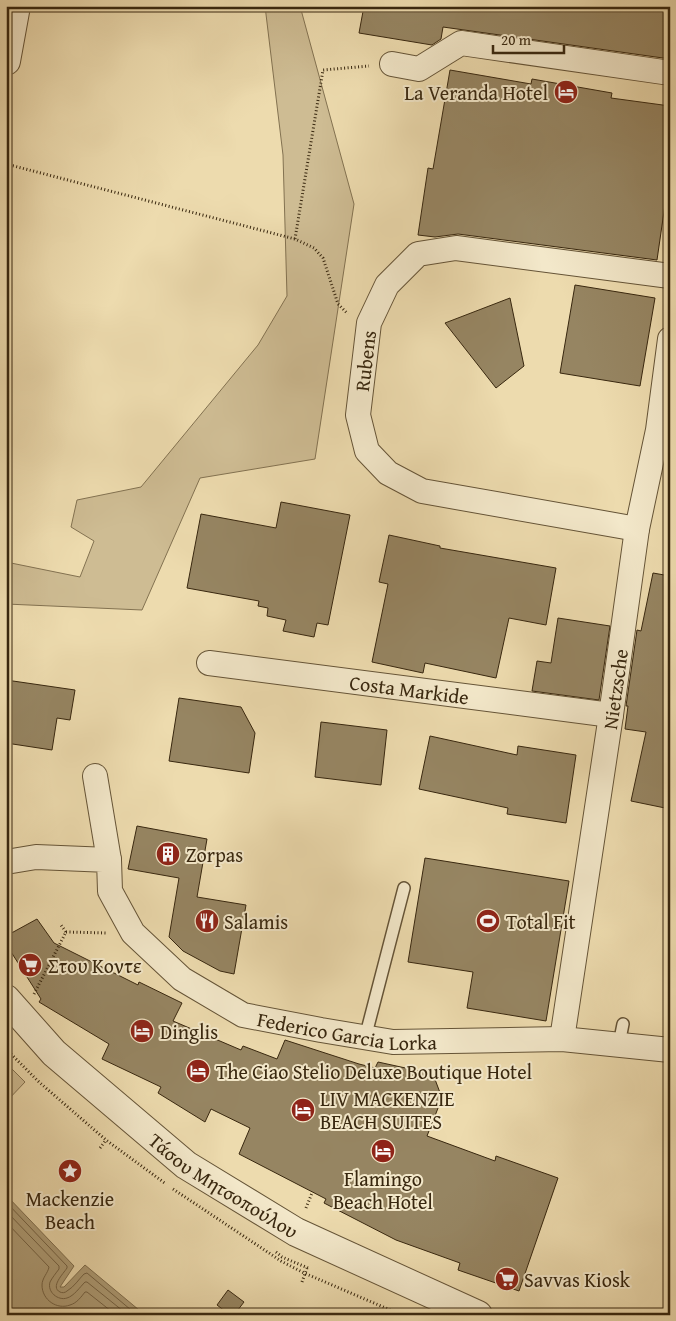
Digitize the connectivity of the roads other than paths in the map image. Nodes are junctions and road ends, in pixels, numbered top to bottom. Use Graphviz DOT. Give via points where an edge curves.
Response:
graph roads {
  1 [pos="17,6"];
  2 [pos="8,53"];
  3 [pos="392,64"];
  4 [pos="670,73"];
  5 [pos="670,276"];
  6 [pos="670,339"];
  7 [pos="637,529"];
  8 [pos="209,663"];
  9 [pos="611,715"];
  10 [pos="96,776"];
  11 [pos="109,860"];
  12 [pos="6,862"];
  13 [pos="404,888"];
  14 [pos="14,1008"];
  15 [pos="365,1038"];
  16 [pos="562,1039"];
  17 [pos="670,1050"];
  18 [pos="478,1315"];
  1 -- 2 [label="street"];
  3 -- 4 [label="street" via="420,68 461,43"];
  5 -- 7 [label="street, Rubens" via="456,248 418,254 387,285 369,323 358,415 367,451 388,473 422,491"];
  6 -- 7 [label="street, Nietzsche" via="658,430"];
  7 -- 9 [label="street, Nietzsche"];
  8 -- 9 [label="street, Costa Markide"];
  9 -- 16 [label="street, Nietzsche"];
  10 -- 11 [label="street, Federico Garcia Lorka"];
  11 -- 12 [label="street" via="36,857"];
  11 -- 15 [label="street, Federico Garcia Lorka" via="110,891 133,933 182,979 243,1015"];
  13 -- 15 [label="lane"];
  14 -- 18 [label="street, Τάσου Μητσοπούλου" via="54,1053 186,1165 296,1232"];
  15 -- 16 [label="street, Federico Garcia Lorka" via="393,1042"];
  16 -- 17 [label="street, Federico Garcia Lorka" via="621,1034"];
}
